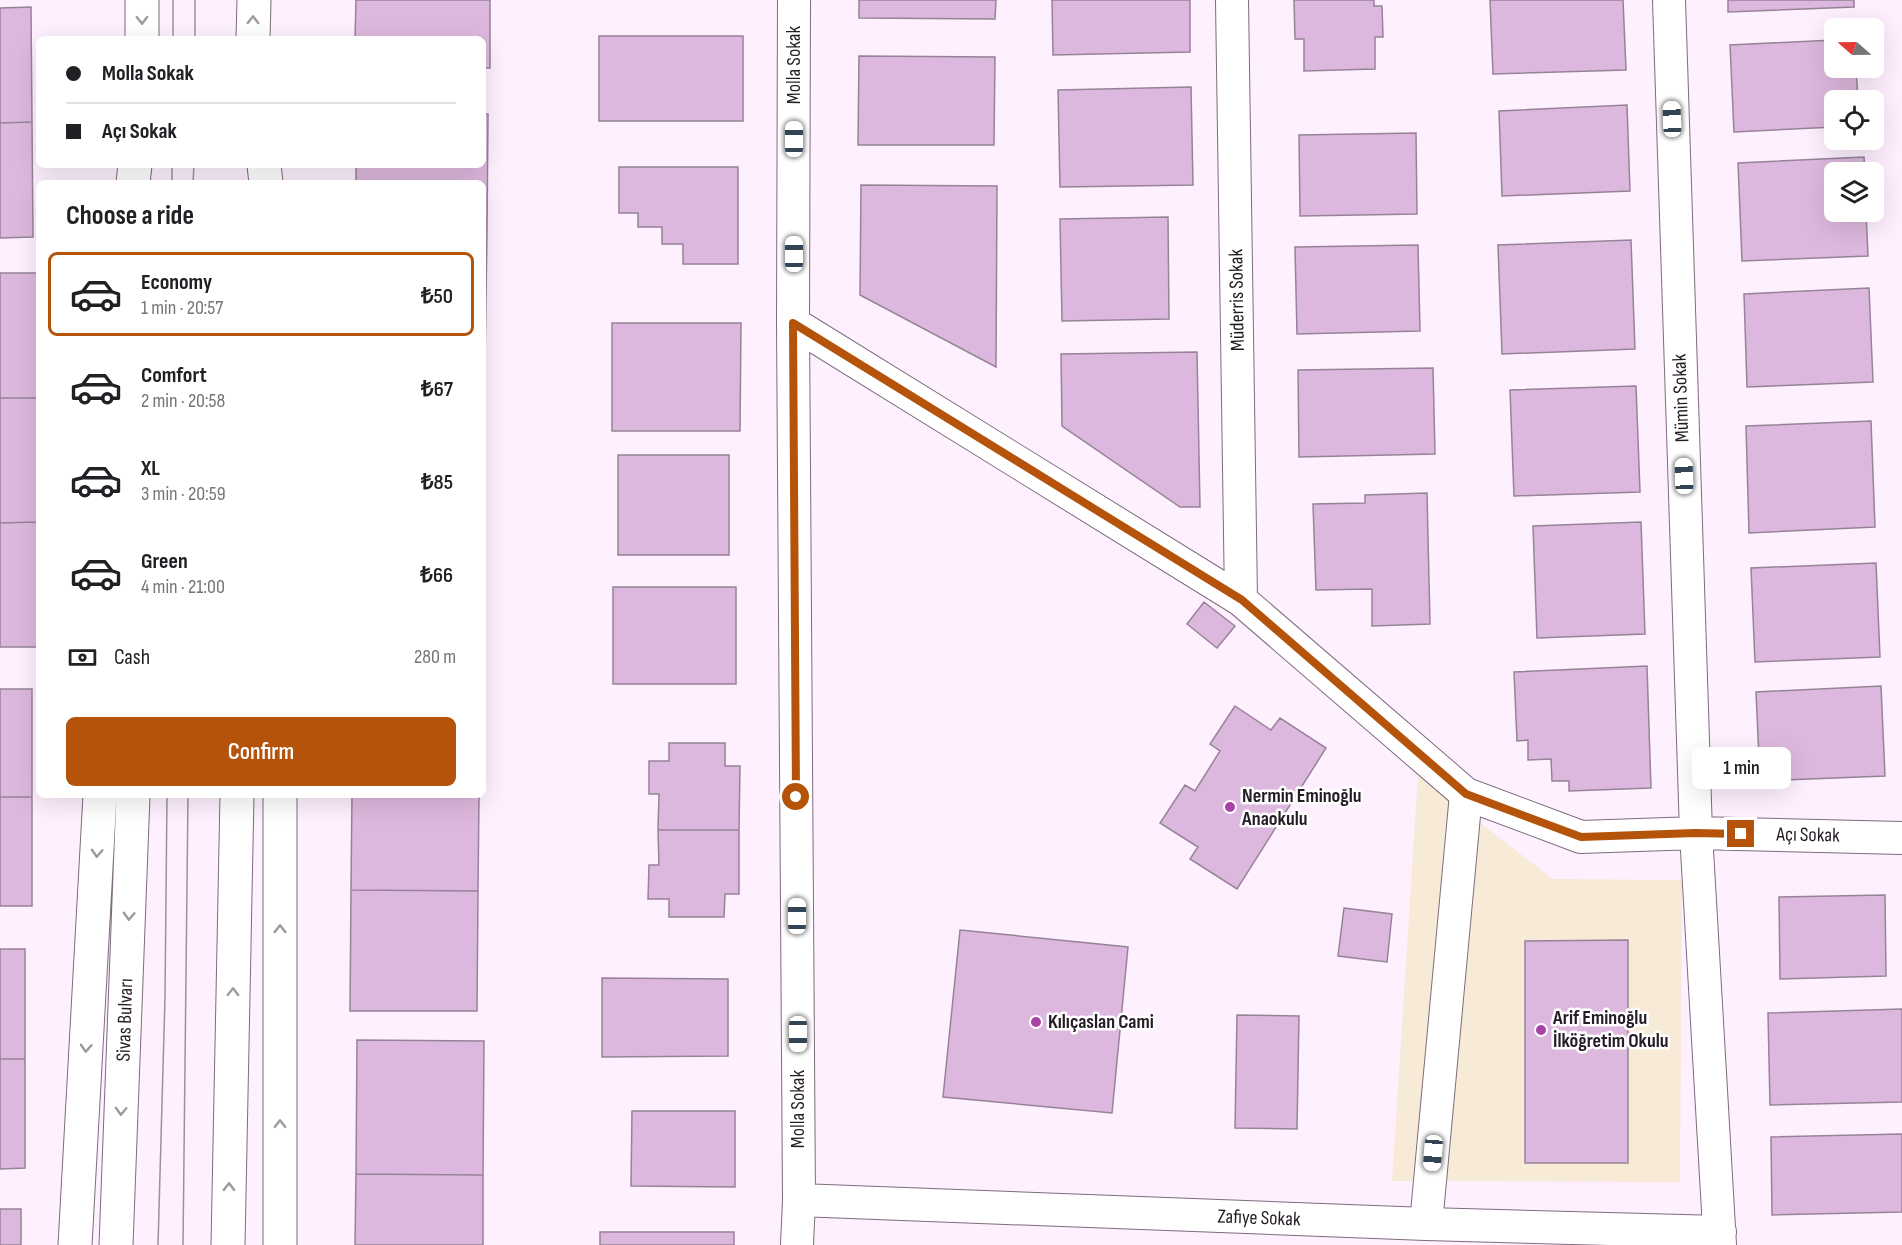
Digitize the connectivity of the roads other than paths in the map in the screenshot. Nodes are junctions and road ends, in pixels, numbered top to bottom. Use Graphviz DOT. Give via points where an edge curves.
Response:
graph roads {
  1 [pos="142,0"];
  2 [pos="254,0"];
  3 [pos="794,0"];
  4 [pos="1232,0"];
  5 [pos="1669,0"];
  6 [pos="142,36"];
  7 [pos="253,36"];
  8 [pos="793,323"];
  9 [pos="1242,600"];
  10 [pos="1466,794"];
  11 [pos="100,798"];
  12 [pos="133,798"];
  13 [pos="237,798"];
  14 [pos="280,798"];
  15 [pos="1695,833"];
  16 [pos="1902,838"];
  17 [pos="799,1200"];
  18 [pos="1426,1224"];
  19 [pos="1720,1239"];
  20 [pos="75,1245"];
  21 [pos="117,1245"];
  22 [pos="228,1245"];
  23 [pos="280,1245"];
  24 [pos="797,1245"];
  1 -- 6 [label="highway, one-way"];
  7 -- 2 [label="highway, one-way"];
  3 -- 8 [label="street, Molla Sokak"];
  4 -- 9 [label="street, Müderris Sokak"];
  5 -- 15 [label="street, Mümin Sokak"];
  8 -- 9 [label="street, Açı Sokak"];
  8 -- 17 [label="street, Molla Sokak"];
  9 -- 10 [label="street, Açı Sokak"];
  10 -- 15 [label="street, Açı Sokak" via="1581,837"];
  10 -- 18 [label="street"];
  11 -- 20 [label="highway, one-way"];
  12 -- 21 [label="highway, Sivas Bulvarı, one-way"];
  22 -- 13 [label="highway, one-way"];
  23 -- 14 [label="highway, one-way"];
  15 -- 16 [label="street, Açı Sokak"];
  15 -- 19 [label="street, Mümin Sokak"];
  17 -- 18 [label="street, Zafiye Sokak"];
  17 -- 24 [label="street, Molla Sokak"];
  18 -- 19 [label="street, Zafiye Sokak"];
}
